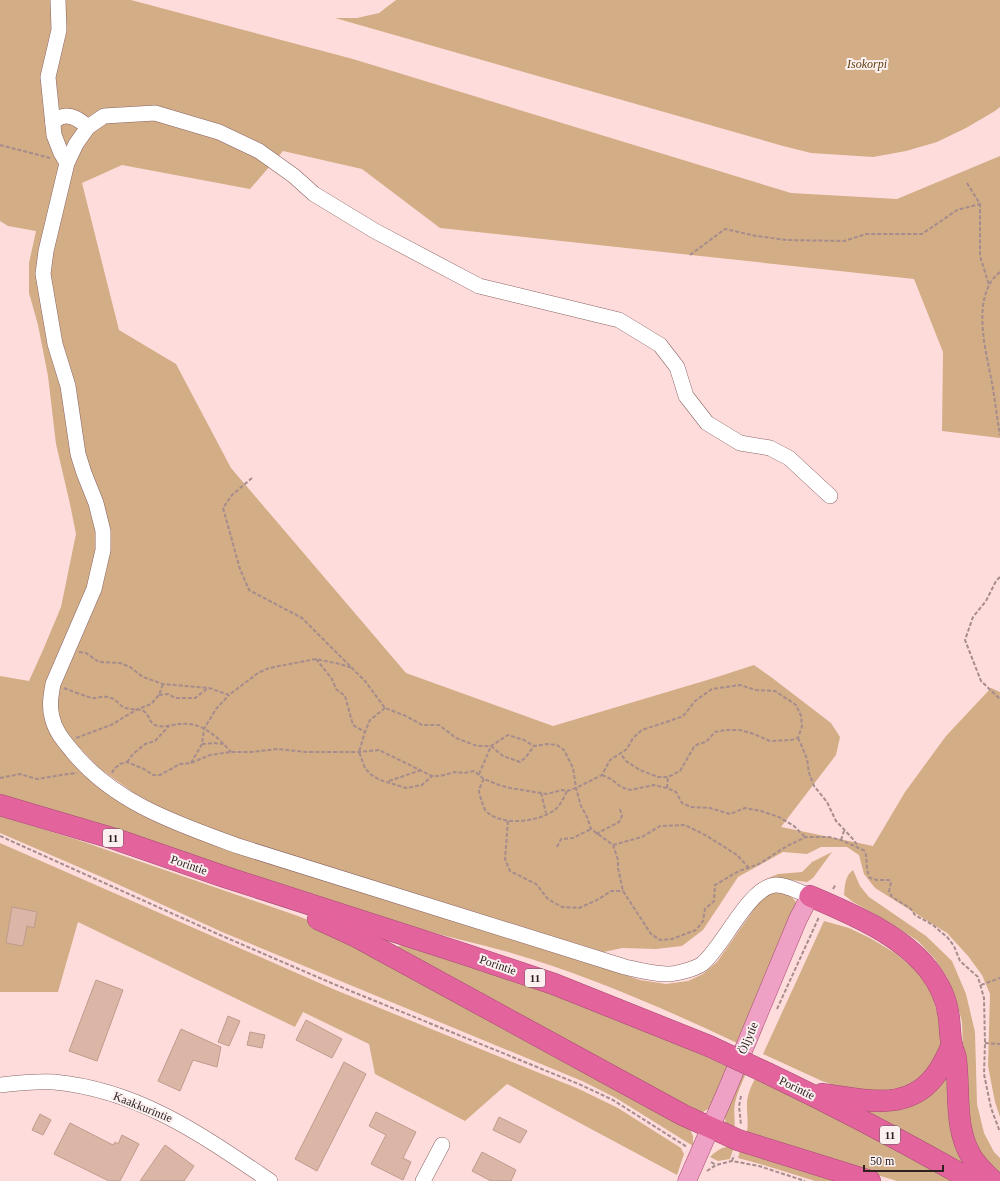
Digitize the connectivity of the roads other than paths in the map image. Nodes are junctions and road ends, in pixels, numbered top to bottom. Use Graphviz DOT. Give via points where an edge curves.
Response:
graph roads {
  1 [pos="58,0"];
  2 [pos="53,123"];
  3 [pos="88,127"];
  4 [pos="66,163"];
  5 [pos="830,496"];
  6 [pos="0,805"];
  7 [pos="224,877"];
  8 [pos="818,899"];
  9 [pos="952,1045"];
  10 [pos="0,1085"];
  11 [pos="806,1092"];
  12 [pos="710,1128"];
  13 [pos="442,1145"];
  14 [pos="695,1178"];
  15 [pos="268,1181"];
  16 [pos="423,1181"];
  17 [pos="870,1181"];
  18 [pos="973,1181"];
  19 [pos="993,1181"];
  1 -- 2 [label="street" via="59,30 48,77"];
  2 -- 3 [label="street" via="62,116 71,117"];
  2 -- 4 [label="street" via="54,135"];
  3 -- 4 [label="street"];
  3 -- 5 [label="street" via="104,116 155,113 219,132 259,151 314,194 375,231 479,286 619,320 660,345 677,367 686,396 707,423 740,443 770,448 789,458"];
  4 -- 8 [label="street" via="43,274 56,344 68,386 78,454 96,503 103,531 103,550 94,590 53,684 50,698 51,716 56,730 90,770 131,801 199,832 648,972 684,972 701,965 763,888 775,885"];
  6 -- 7 [label="highway, Porintie / 11" via="115,839"];
  7 -- 11 [label="highway, Porintie / 11, bridge" via="554,984 709,1046"];
  7 -- 12 [label="highway" via="252,894 357,937"];
  8 -- 9 [label="highway" via="891,937 924,964 946,1002"];
  8 -- 12 [label="main road, Öljytie" via="795,926"];
  9 -- 11 [label="highway" via="938,1072 928,1084 910,1096 898,1100 869,1100"];
  9 -- 19 [label="highway" via="956,1060 964,1138 970,1155"];
  10 -- 15 [label="street, Kaakkurintie" via="32,1082 66,1084 95,1089 134,1101 183,1124"];
  11 -- 18 [label="highway, Porintie / 11"];
  12 -- 14 [label="main road, Öljytie" via="698,1154"];
  12 -- 17 [label="highway" via="738,1140"];
  13 -- 16 [label="street"];
}
